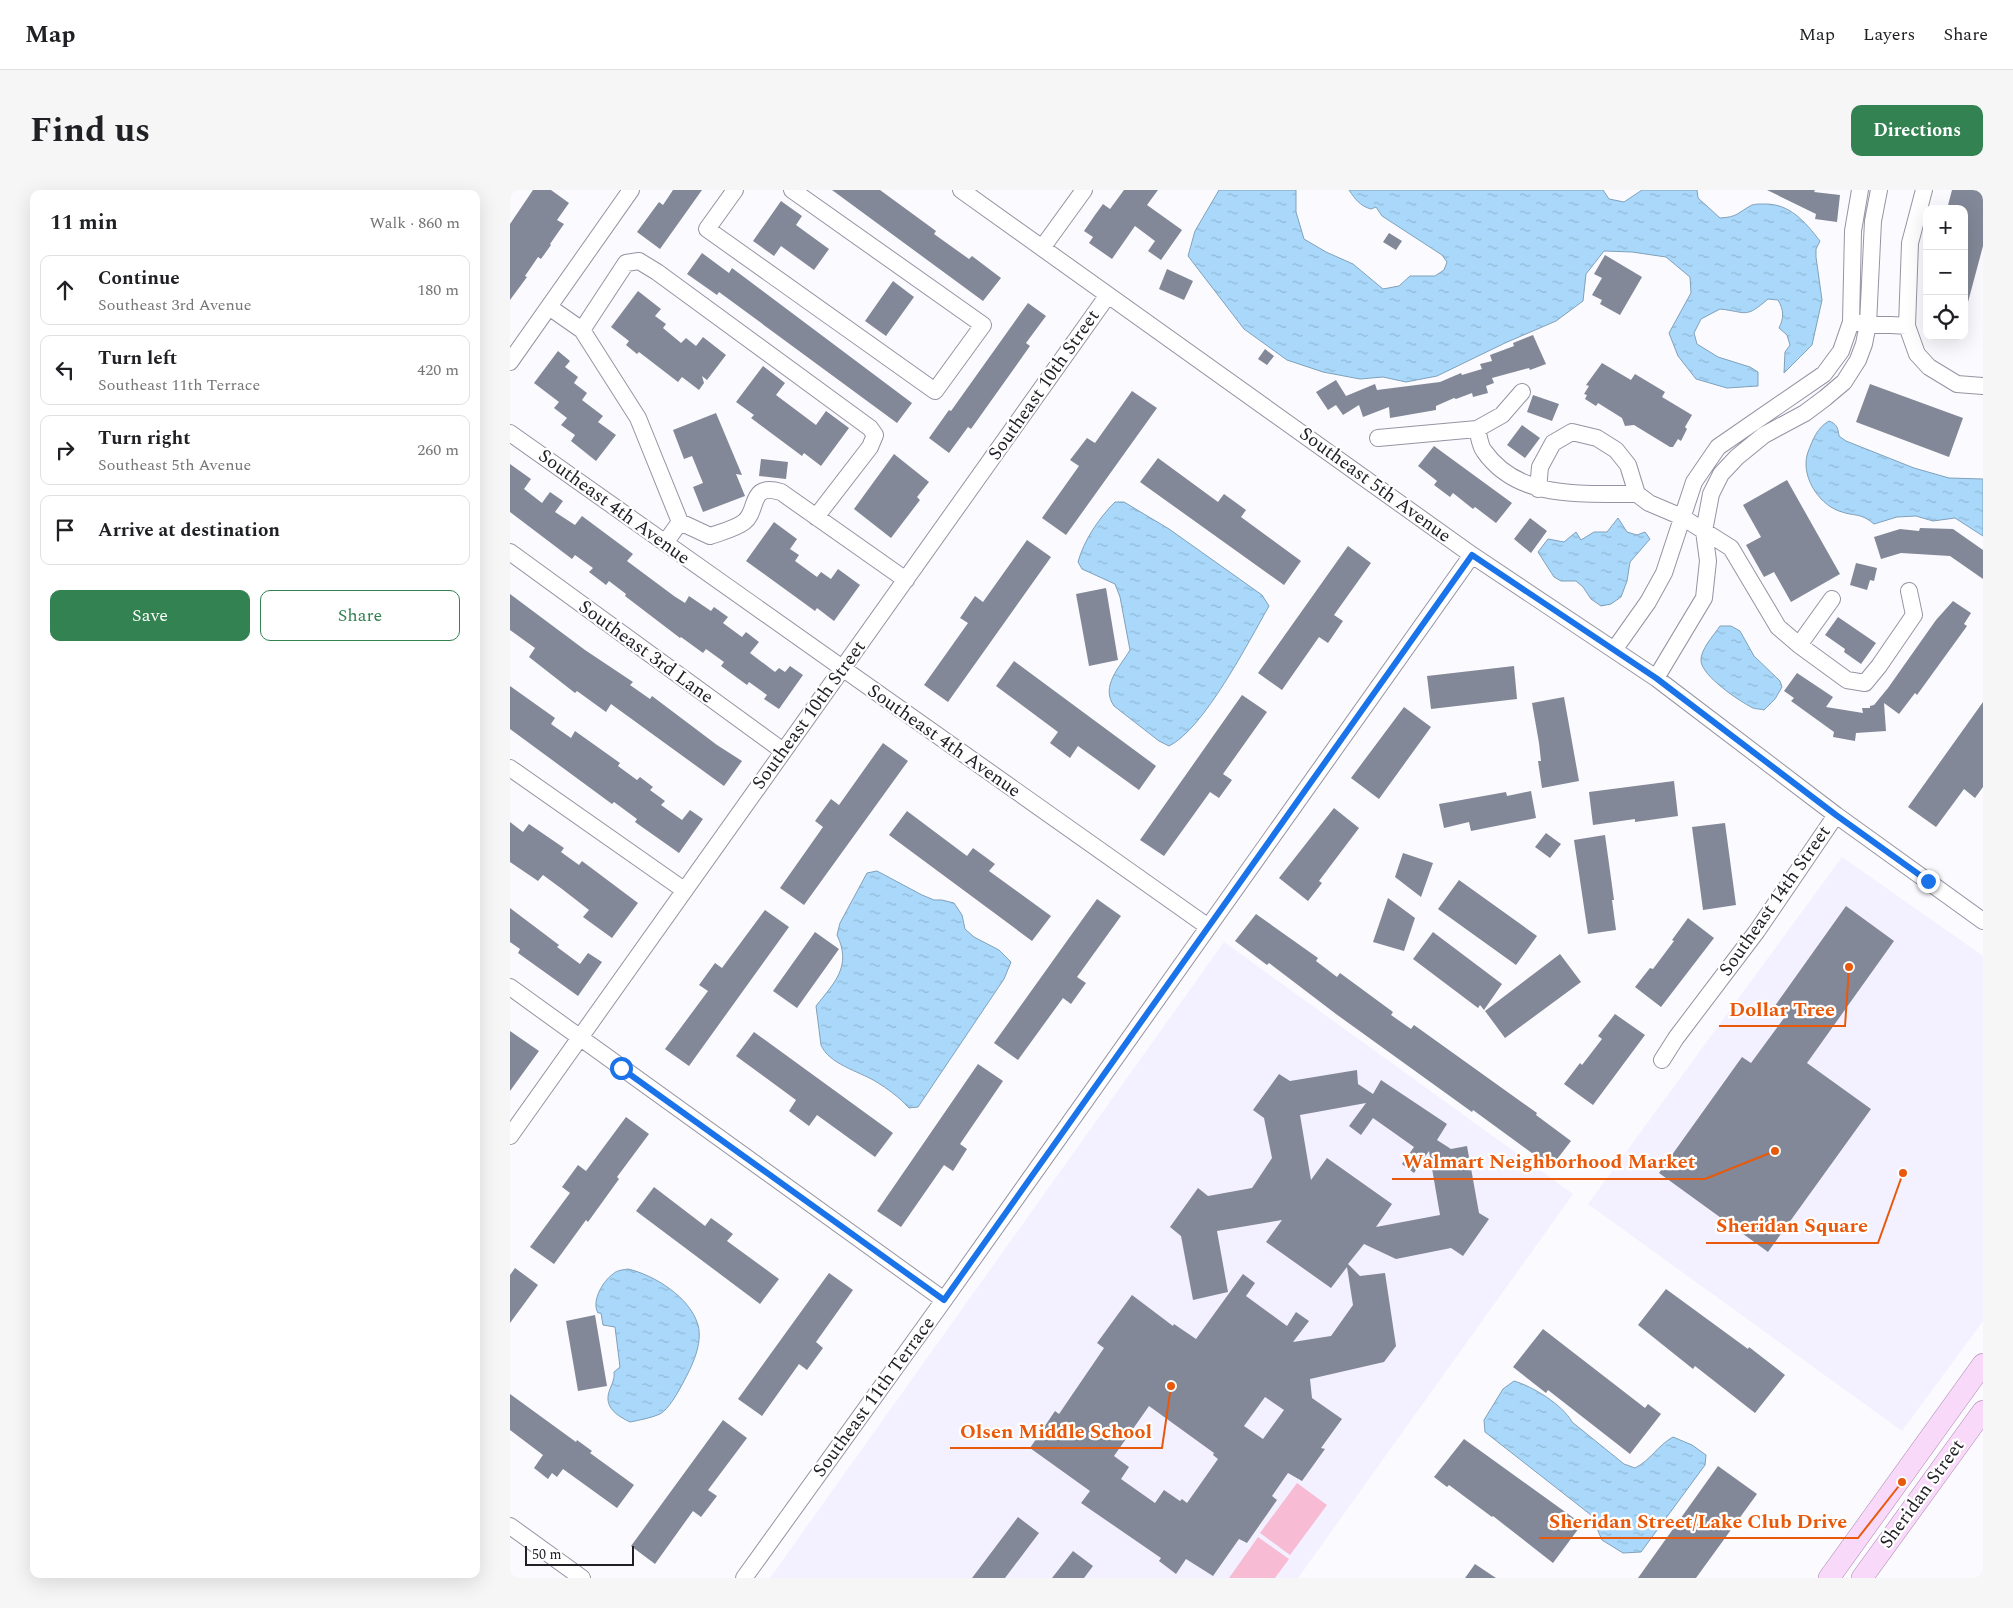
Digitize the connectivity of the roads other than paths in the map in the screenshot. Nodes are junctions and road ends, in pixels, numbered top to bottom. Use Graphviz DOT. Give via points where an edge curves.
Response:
graph roads {
  1 [pos="631,190"];
  2 [pos="792,190"];
  3 [pos="961,190"];
  4 [pos="1084,190"];
  5 [pos="1860,190"];
  6 [pos="1879,190"];
  7 [pos="1924,190"];
  8 [pos="731,192"];
  9 [pos="1042,248"];
  10 [pos="1108,294"];
  11 [pos="549,307"];
  12 [pos="1851,322"];
  13 [pos="1868,324"];
  14 [pos="1907,326"];
  15 [pos="582,330"];
  16 [pos="510,362"];
  17 [pos="1983,386"];
  18 [pos="1522,392"];
  19 [pos="1477,429"];
  20 [pos="510,433"];
  21 [pos="1378,438"];
  22 [pos="1538,489"];
  23 [pos="1637,494"];
  24 [pos="816,517"];
  25 [pos="1682,517"];
  26 [pos="680,522"];
  27 [pos="1704,531"];
  28 [pos="665,543"];
  29 [pos="510,552"];
  30 [pos="1472,555"];
  31 [pos="906,580"];
  32 [pos="1910,591"];
  33 [pos="1832,599"];
  34 [pos="1799,645"];
  35 [pos="1614,650"];
  36 [pos="842,670"];
  37 [pos="1656,678"];
  38 [pos="783,751"];
  39 [pos="510,768"];
  40 [pos="1836,815"];
  41 [pos="684,890"];
  42 [pos="1983,921"];
  43 [pos="1207,926"];
  44 [pos="510,987"];
  45 [pos="579,1037"];
  46 [pos="1662,1060"];
  47 [pos="510,1136"];
  48 [pos="944,1300"];
  49 [pos="1983,1364"];
  50 [pos="1983,1388"];
  51 [pos="1983,1411"];
  52 [pos="1930,1438"];
  53 [pos="1946,1461"];
  54 [pos="510,1526"];
  55 [pos="582,1578"];
  56 [pos="744,1578"];
  57 [pos="1829,1578"];
  58 [pos="1848,1578"];
  59 [pos="1862,1578"];
  1 -- 11 [label="street"];
  2 -- 8 [label="street" via="983,325 935,391 707,229"];
  3 -- 9 [label="street, Southeast 5th Avenue"];
  4 -- 9 [label="street"];
  5 -- 12 [label="street" via="1853,231"];
  6 -- 13 [label="street" via="1873,221"];
  7 -- 14 [label="street" via="1910,243"];
  9 -- 10 [label="street, Southeast 5th Avenue"];
  10 -- 30 [label="street, Southeast 5th Avenue"];
  10 -- 31 [label="street, Southeast 10th Street"];
  11 -- 15 [label="street"];
  11 -- 16 [label="street"];
  12 -- 13 [label="street"];
  12 -- 25 [label="street" via="1841,351 1824,374 1718,447 1694,482"];
  13 -- 14 [label="street"];
  13 -- 27 [label="street" via="1858,360 1844,382 1805,413 1764,435 1721,474 1711,494"];
  14 -- 17 [label="street" via="1917,354 1929,367 1957,384"];
  15 -- 24 [label="street" via="626,264 639,261 864,423 875,434 870,447"];
  15 -- 26 [label="street" via="638,418"];
  18 -- 19 [label="street" via="1502,415"];
  19 -- 21 [label="street"];
  19 -- 22 [label="street" via="1483,450 1509,476"];
  20 -- 28 [label="street, Southeast 4th Avenue"];
  22 -- 23 [label="street"];
  22 -- 23 [label="street" via="1540,467 1553,443 1572,432 1597,438 1616,450 1628,465"];
  23 -- 25 [label="street" via="1649,504"];
  24 -- 26 [label="street" via="782,492 772,489 761,492 743,523 710,536"];
  24 -- 31 [label="street"];
  25 -- 27 [label="street"];
  25 -- 35 [label="street" via="1664,573"];
  26 -- 28 [label="street"];
  27 -- 34 [label="street" via="1731,548 1778,627"];
  27 -- 37 [label="street" via="1708,561 1704,598"];
  28 -- 36 [label="street, Southeast 4th Avenue"];
  29 -- 38 [label="street, Southeast 3rd Lane"];
  30 -- 35 [label="street, Southeast 5th Avenue"];
  30 -- 43 [label="street, Southeast 11th Terrace"];
  31 -- 36 [label="street, Southeast 10th Street"];
  32 -- 34 [label="street" via="1914,615 1865,683 1847,680"];
  33 -- 34 [label="street"];
  35 -- 37 [label="street, Southeast 5th Avenue"];
  36 -- 38 [label="street, Southeast 10th Street"];
  36 -- 43 [label="street, Southeast 4th Avenue"];
  37 -- 40 [label="street, Southeast 5th Avenue"];
  38 -- 41 [label="street, Southeast 10th Street"];
  39 -- 41 [label="street"];
  40 -- 42 [label="street, Southeast 5th Avenue"];
  40 -- 46 [label="street, Southeast 14th Street" via="1757,931"];
  41 -- 45 [label="street, Southeast 10th Street"];
  43 -- 48 [label="street, Southeast 11th Terrace"];
  44 -- 45 [label="street"];
  45 -- 47 [label="street, Southeast 10th Street"];
  45 -- 48 [label="street"];
  48 -- 56 [label="street, Southeast 11th Terrace"];
  49 -- 52 [label="main road, Sheridan Street"];
  50 -- 53 [label="main road" via="1948,1435 1944,1450"];
  51 -- 53 [label="main road, Sheridan Street"];
  52 -- 57 [label="main road, Sheridan Street"];
  52 -- 58 [label="main road" via="1930,1459"];
  53 -- 59 [label="main road, Sheridan Street"];
  54 -- 55 [label="street"];
}
